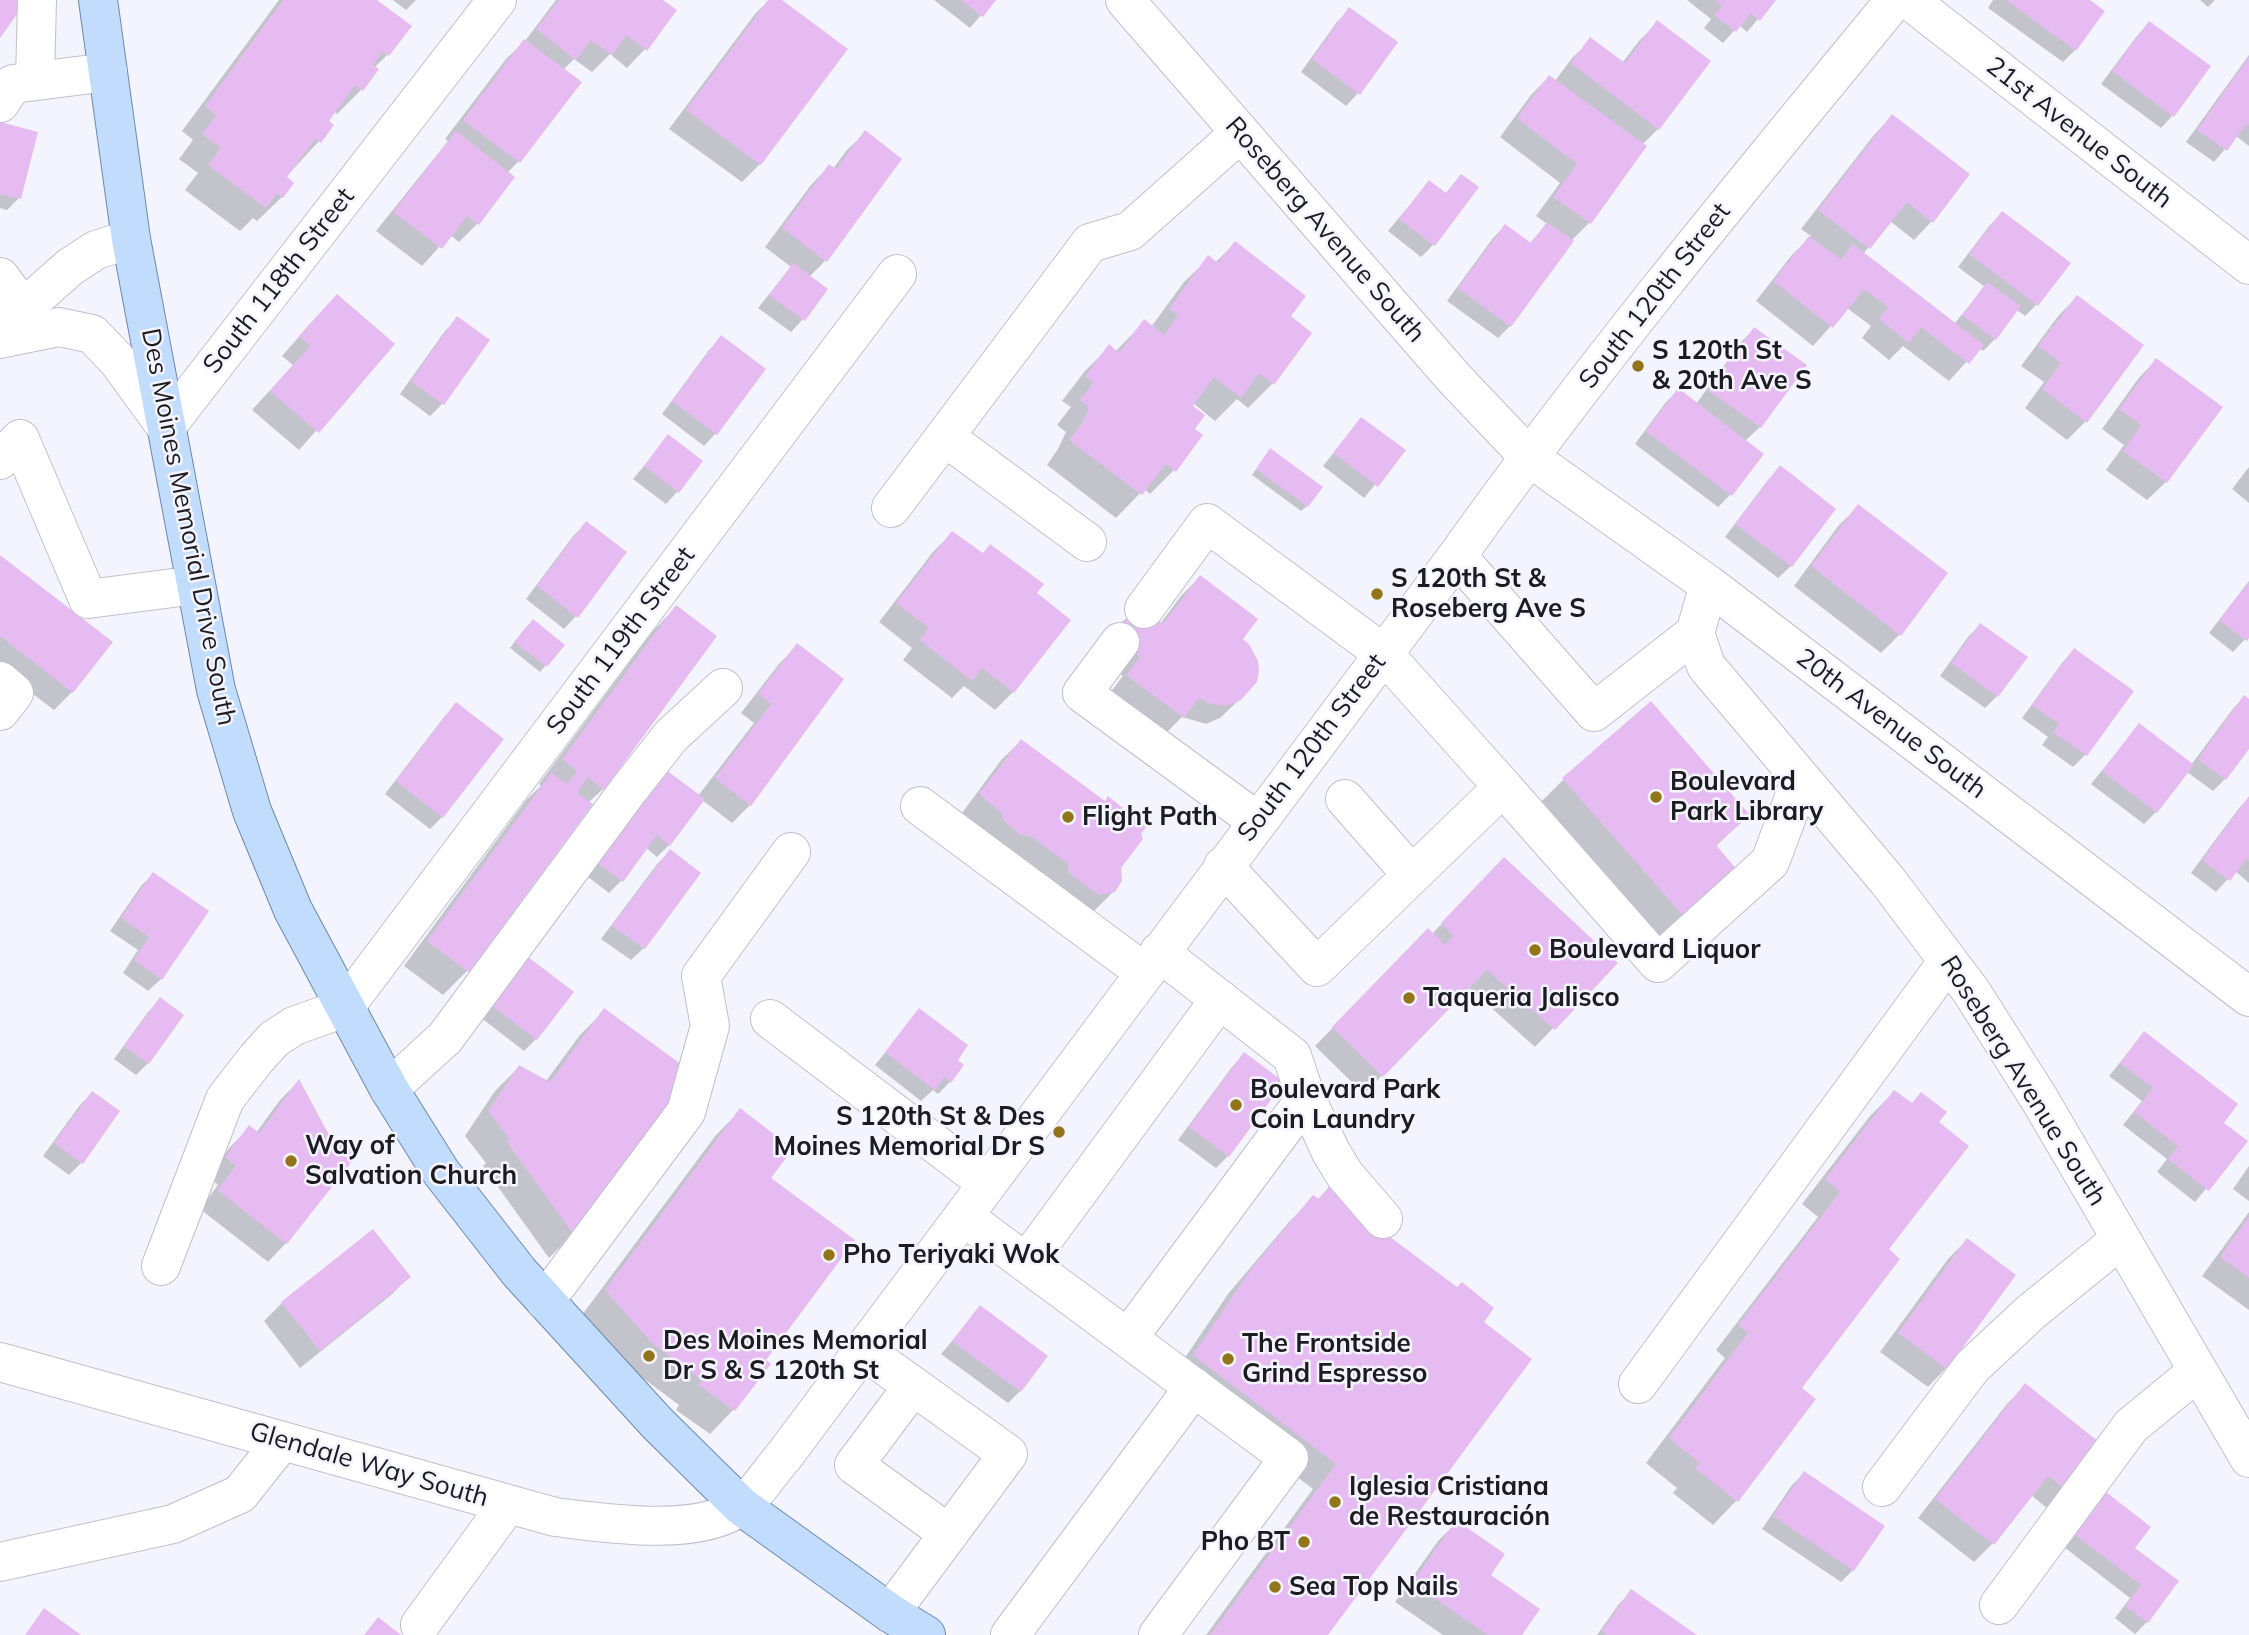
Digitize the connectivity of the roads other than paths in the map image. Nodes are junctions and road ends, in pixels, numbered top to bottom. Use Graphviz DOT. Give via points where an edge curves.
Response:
graph roads {
  1 [pos="37,0"];
  2 [pos="98,0"];
  3 [pos="497,0"];
  4 [pos="1125,0"];
  5 [pos="1895,0"];
  6 [pos="1909,0"];
  7 [pos="108,72"];
  8 [pos="35,81"];
  9 [pos="0,103"];
  10 [pos="1240,133"];
  11 [pos="131,239"];
  12 [pos="2249,265"];
  13 [pos="897,274"];
  14 [pos="0,276"];
  15 [pos="12,319"];
  16 [pos="0,339"];
  17 [pos="166,427"];
  18 [pos="944,437"];
  19 [pos="1529,457"];
  20 [pos="0,460"];
  21 [pos="891,508"];
  22 [pos="1087,542"];
  23 [pos="1457,556"];
  24 [pos="196,585"];
  25 [pos="1709,585"];
  26 [pos="1143,609"];
  27 [pos="1695,633"];
  28 [pos="1120,642"];
  29 [pos="1383,653"];
  30 [pos="0,681"];
  31 [pos="723,688"];
  32 [pos="0,711"];
  33 [pos="1801,779"];
  34 [pos="1503,787"];
  35 [pos="1345,799"];
  36 [pos="920,806"];
  37 [pos="1257,821"];
  38 [pos="792,852"];
  39 [pos="1223,866"];
  40 [pos="1412,875"];
  41 [pos="1948,961"];
  42 [pos="1152,962"];
  43 [pos="2249,997"];
  44 [pos="1220,999"];
  45 [pos="344,1008"];
  46 [pos="770,1019"];
  47 [pos="389,1089"];
  48 [pos="1306,1098"];
  49 [pos="987,1183"];
  50 [pos="963,1216"];
  51 [pos="1383,1219"];
  52 [pos="2121,1239"];
  53 [pos="1026,1263"];
  54 [pos="161,1266"];
  55 [pos="545,1301"];
  56 [pos="1128,1338"];
  57 [pos="863,1350"];
  58 [pos="0,1362"];
  59 [pos="2198,1371"];
  60 [pos="1637,1384"];
  61 [pos="914,1386"];
  62 [pos="1194,1387"];
  63 [pos="282,1441"];
  64 [pos="2249,1458"];
  65 [pos="1882,1487"];
  66 [pos="508,1504"];
  67 [pos="741,1506"];
  68 [pos="949,1534"];
  69 [pos="0,1562"];
  70 [pos="1999,1605"];
  71 [pos="890,1613"];
  72 [pos="420,1625"];
  73 [pos="926,1635"];
  74 [pos="1010,1635"];
  75 [pos="1158,1635"];
  1 -- 8 [label="street"];
  2 -- 7 [label="main road, Des Moines Memorial Drive South"];
  3 -- 17 [label="street, South 118th Street"];
  4 -- 10 [label="street, Roseberg Avenue South"];
  5 -- 19 [label="street, South 120th Street" via="1743,184"];
  6 -- 12 [label="street, 21st Avenue South"];
  7 -- 8 [label="street"];
  7 -- 11 [label="main road, Des Moines Memorial Drive South"];
  8 -- 9 [label="street" via="13,84"];
  10 -- 18 [label="street" via="1130,231 1090,243"];
  10 -- 19 [label="street, Roseberg Avenue South"];
  11 -- 15 [label="street" via="96,250 70,267"];
  11 -- 17 [label="main road, Des Moines Memorial Drive South"];
  13 -- 45 [label="street, South 119th Street"];
  14 -- 15 [label="street"];
  16 -- 17 [label="street" via="59,327 92,334 118,361"];
  17 -- 24 [label="main road, Des Moines Memorial Drive South"];
  18 -- 21 [label="street"];
  18 -- 22 [label="street"];
  19 -- 23 [label="street, South 120th Street"];
  19 -- 25 [label="street, 20th Avenue South"];
  20 -- 24 [label="street" via="19,439 88,599"];
  23 -- 27 [label="street" via="1594,712"];
  23 -- 29 [label="street, South 120th Street"];
  24 -- 45 [label="main road, Des Moines Memorial Drive South" via="216,690 253,811 293,910"];
  25 -- 27 [label="street"];
  25 -- 43 [label="street, 20th Avenue South"];
  26 -- 29 [label="street" via="1207,523"];
  27 -- 33 [label="street, Roseberg Avenue South" via="1706,666"];
  28 -- 37 [label="street" via="1082,693"];
  29 -- 34 [label="street"];
  29 -- 37 [label="street, South 120th Street"];
  30 -- 32 [label="street" via="14,693"];
  31 -- 47 [label="street" via="671,736 444,1038"];
  33 -- 34 [label="street" via="1770,862 1658,963"];
  33 -- 41 [label="street, Roseberg Avenue South"];
  34 -- 40 [label="street"];
  35 -- 40 [label="street"];
  36 -- 42 [label="street"];
  37 -- 39 [label="street, South 120th Street"];
  38 -- 55 [label="street" via="701,976 710,1026 686,1112"];
  39 -- 40 [label="street" via="1317,967"];
  39 -- 42 [label="street, South 120th Street"];
  41 -- 52 [label="street, Roseberg Avenue South" via="2034,1089"];
  41 -- 60 [label="street"];
  42 -- 44 [label="street"];
  42 -- 49 [label="street, South 120th Street"];
  44 -- 48 [label="street" via="1292,1056"];
  44 -- 53 [label="street"];
  45 -- 47 [label="main road, Des Moines Memorial Drive South"];
  45 -- 54 [label="street" via="294,1026 274,1039 225,1099"];
  46 -- 49 [label="street"];
  47 -- 55 [label="main road, Des Moines Memorial Drive South" via="441,1172"];
  48 -- 51 [label="street" via="1345,1175"];
  48 -- 56 [label="street"];
  49 -- 50 [label="street, South 120th Street"];
  50 -- 53 [label="street"];
  50 -- 57 [label="street, South 120th Street"];
  52 -- 59 [label="street, Roseberg Avenue South"];
  52 -- 65 [label="street" via="1972,1367"];
  53 -- 56 [label="street"];
  55 -- 67 [label="main road, Des Moines Memorial Drive South"];
  56 -- 62 [label="street"];
  57 -- 61 [label="street"];
  57 -- 67 [label="street, South 120th Street"];
  58 -- 63 [label="street, Glendale Way South"];
  59 -- 64 [label="street, Roseberg Avenue South"];
  59 -- 70 [label="street" via="2131,1426"];
  61 -- 68 [label="street" via="1007,1454"];
  61 -- 68 [label="street" via="854,1465"];
  62 -- 74 [label="street"];
  62 -- 75 [label="street" via="1289,1458"];
  63 -- 66 [label="street, Glendale Way South"];
  63 -- 69 [label="street" via="240,1494 173,1524"];
  66 -- 67 [label="street, Glendale Way South" via="555,1517 616,1525 704,1523"];
  66 -- 72 [label="street"];
  67 -- 71 [label="main road, Des Moines Memorial Drive South"];
  68 -- 71 [label="street"];
  71 -- 73 [label="main road, Des Moines Memorial Drive South"];
}
